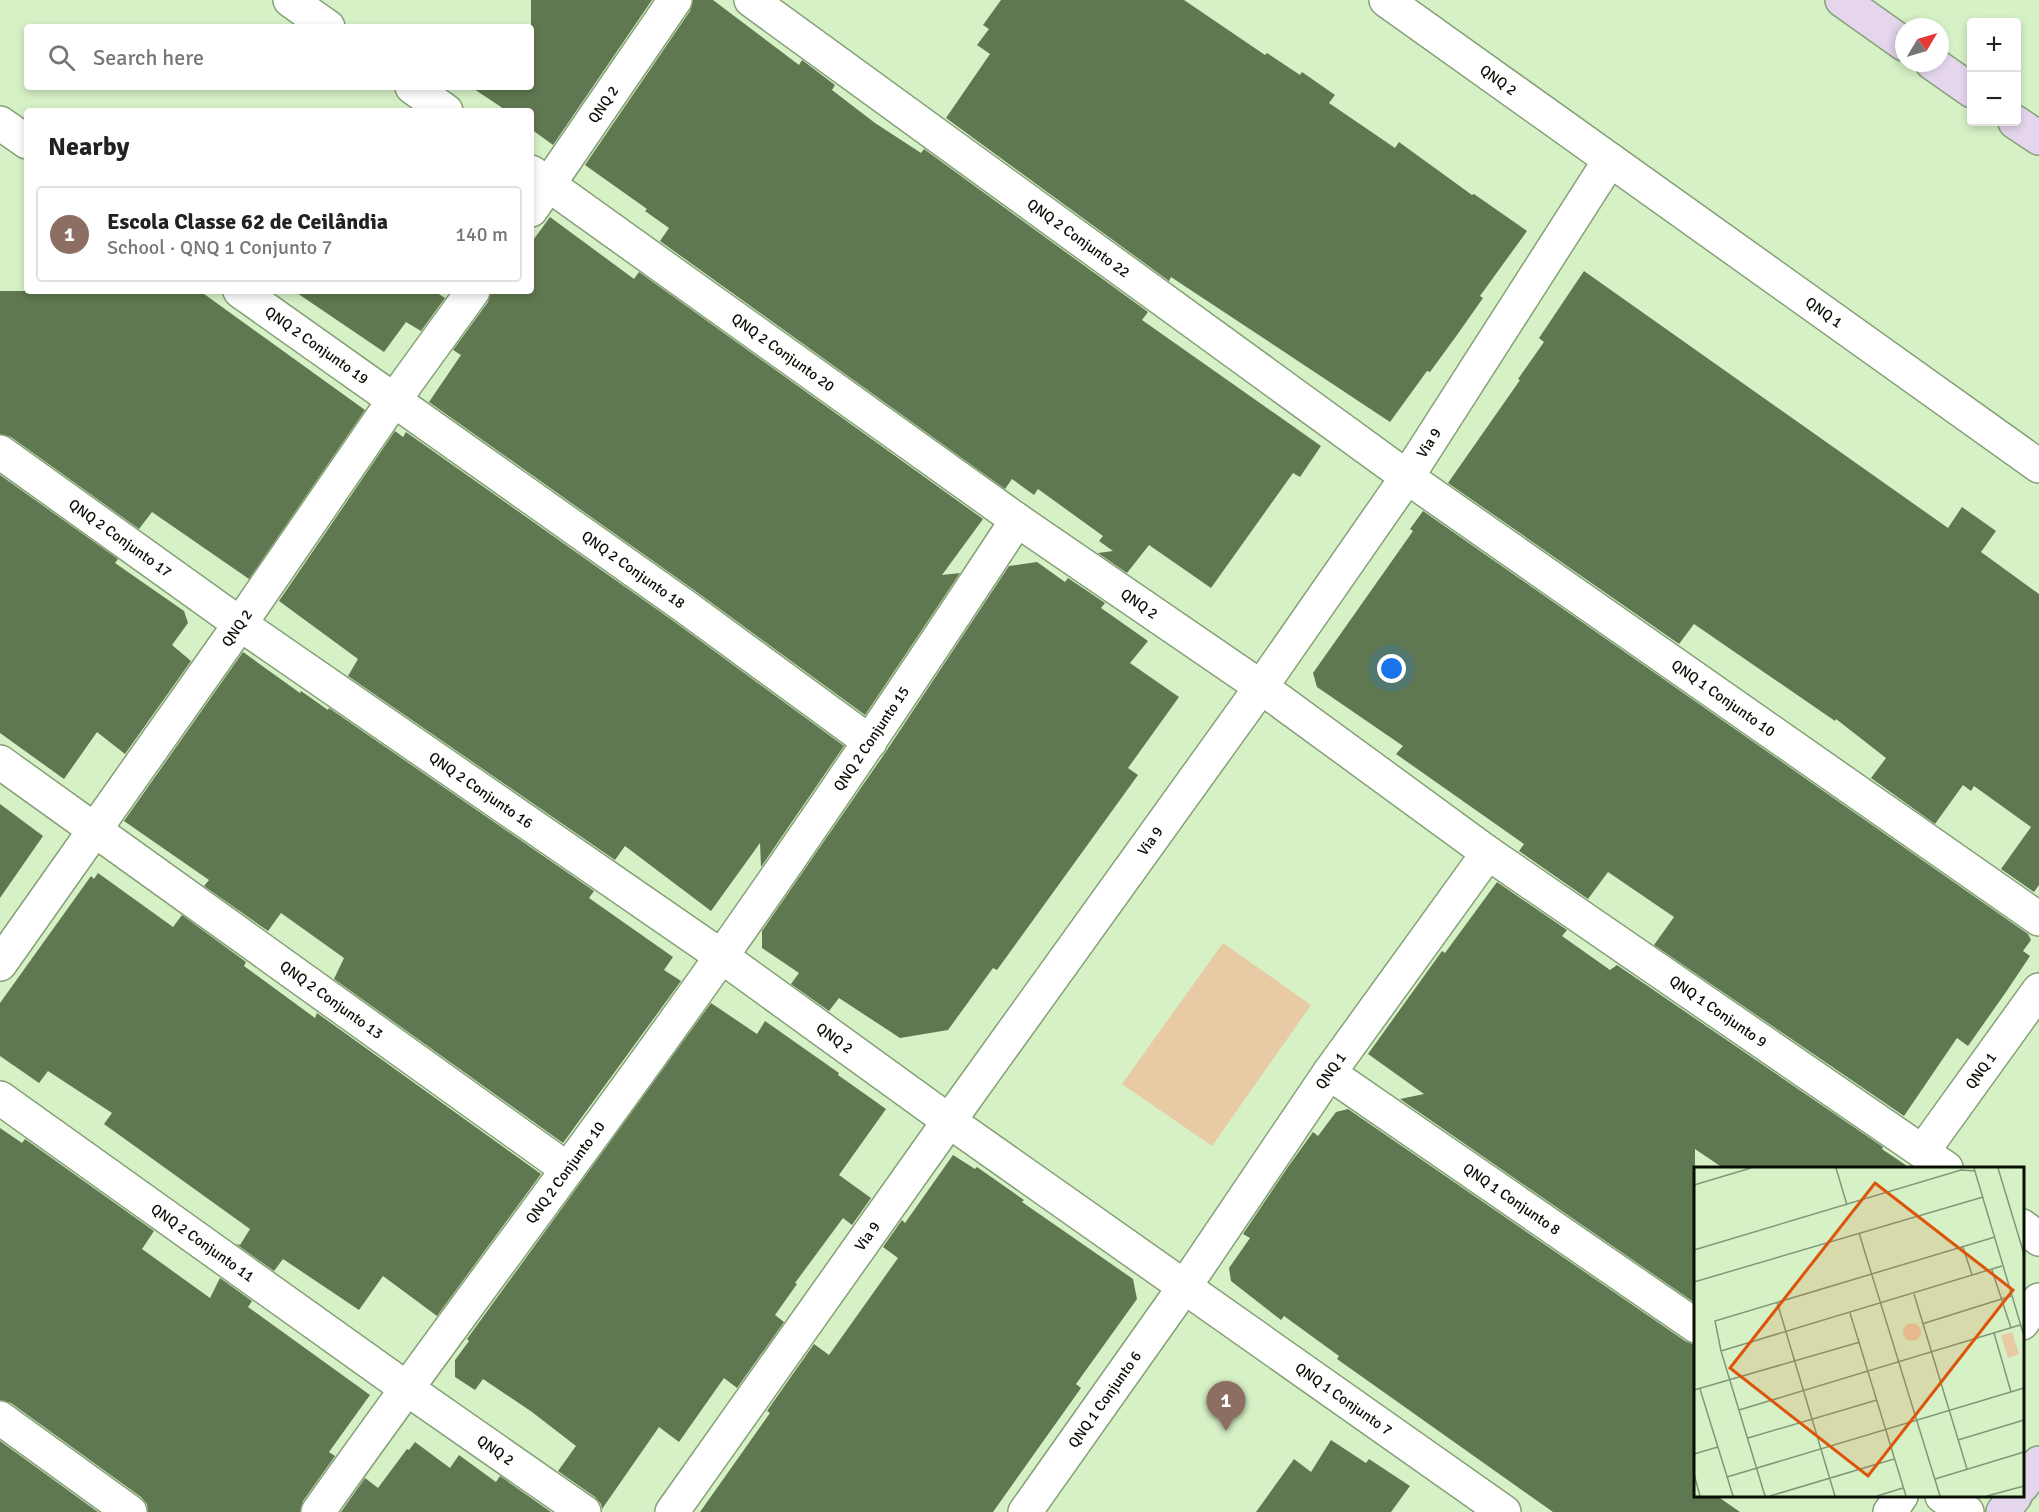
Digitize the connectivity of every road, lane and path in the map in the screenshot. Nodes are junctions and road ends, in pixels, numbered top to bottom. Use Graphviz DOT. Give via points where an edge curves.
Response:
graph roads {
  1 [pos="291,0"];
  2 [pos="675,0"];
  3 [pos="751,0"];
  4 [pos="1386,0"];
  5 [pos="1842,0"];
  6 [pos="324,24"];
  7 [pos="1895,38"];
  8 [pos="1945,72"];
  9 [pos="1967,88"];
  10 [pos="416,90"];
  11 [pos="442,108"];
  12 [pos="0,123"];
  13 [pos="2021,126"];
  14 [pos="2039,138"];
  15 [pos="24,140"];
  16 [pos="1610,160"];
  17 [pos="537,189"];
  18 [pos="244,294"];
  19 [pos="471,294"];
  20 [pos="394,400"];
  21 [pos="0,452"];
  22 [pos="2039,466"];
  23 [pos="1407,477"];
  24 [pos="1017,520"];
  25 [pos="240,624"];
  26 [pos="1261,687"];
  27 [pos="870,742"];
  28 [pos="0,762"];
  29 [pos="95,831"];
  30 [pos="1488,853"];
  31 [pos="2039,920"];
  32 [pos="722,956"];
  33 [pos="0,964"];
  34 [pos="2039,990"];
  35 [pos="1329,1073"];
  36 [pos="0,1098"];
  37 [pos="949,1121"];
  38 [pos="1935,1160"];
  39 [pos="567,1169"];
  40 [pos="2024,1228"];
  41 [pos="2039,1239"];
  42 [pos="1185,1286"];
  43 [pos="2039,1300"];
  44 [pos="2024,1320"];
  45 [pos="1694,1325"];
  46 [pos="406,1388"];
  47 [pos="0,1418"];
  48 [pos="2039,1463"];
  49 [pos="2024,1483"];
  50 [pos="1899,1497"];
  51 [pos="1944,1497"];
  52 [pos="2014,1497"];
  53 [pos="130,1512"];
  54 [pos="318,1512"];
  55 [pos="584,1512"];
  56 [pos="672,1512"];
  57 [pos="1025,1512"];
  58 [pos="1504,1512"];
  59 [pos="1890,1512"];
  60 [pos="1967,1512"];
  61 [pos="2003,1512"];
  1 -- 6 [label="street"];
  2 -- 17 [label="street, QNQ 2"];
  3 -- 23 [label="street, QNQ 2 Conjunto 22"];
  4 -- 16 [label="street, QNQ 2"];
  5 -- 7 [label="street"];
  8 -- 9 [label="street"];
  10 -- 11 [label="street"];
  12 -- 15 [label="street"];
  13 -- 14 [label="street"];
  16 -- 22 [label="street, QNQ 1"];
  16 -- 23 [label="street, Via 9"];
  17 -- 24 [label="street, QNQ 2 Conjunto 20"];
  18 -- 20 [label="street, QNQ 2 Conjunto 19"];
  19 -- 20 [label="street, QNQ 2"];
  20 -- 25 [label="street, QNQ 2"];
  20 -- 27 [label="street, QNQ 2 Conjunto 18"];
  21 -- 25 [label="street, QNQ 2 Conjunto 17"];
  23 -- 26 [label="street, Via 9"];
  23 -- 31 [label="street, QNQ 1 Conjunto 10"];
  24 -- 26 [label="street, QNQ 2"];
  24 -- 27 [label="street, QNQ 2 Conjunto 15"];
  25 -- 29 [label="street, QNQ 2"];
  25 -- 32 [label="street, QNQ 2 Conjunto 16"];
  26 -- 30 [label="street"];
  26 -- 37 [label="street, Via 9"];
  27 -- 32 [label="street, QNQ 2 Conjunto 15"];
  28 -- 29 [label="street, QNQ 2 Conjunto 13"];
  29 -- 33 [label="street, QNQ 2"];
  29 -- 39 [label="street, QNQ 2 Conjunto 13"];
  30 -- 35 [label="street, QNQ 1"];
  30 -- 38 [label="street, QNQ 1 Conjunto 9"];
  32 -- 37 [label="street, QNQ 2"];
  32 -- 39 [label="street, QNQ 2 Conjunto 10"];
  34 -- 38 [label="street, QNQ 1"];
  35 -- 42 [label="street, QNQ 1"];
  35 -- 45 [label="street, QNQ 1 Conjunto 8"];
  36 -- 46 [label="street, QNQ 2 Conjunto 11"];
  37 -- 42 [label="street"];
  37 -- 56 [label="street, Via 9"];
  39 -- 46 [label="street, QNQ 2 Conjunto 10"];
  40 -- 41 [label="street"];
  42 -- 57 [label="street, QNQ 1 Conjunto 6"];
  42 -- 58 [label="street, QNQ 1 Conjunto 7"];
  43 -- 44 [label="street"];
  46 -- 54 [label="street, QNQ 2 Conjunto 10"];
  46 -- 55 [label="street, QNQ 2"];
  47 -- 53 [label="street"];
  48 -- 49 [label="street"];
  50 -- 59 [label="street"];
  51 -- 60 [label="street"];
  52 -- 61 [label="street"];
}
